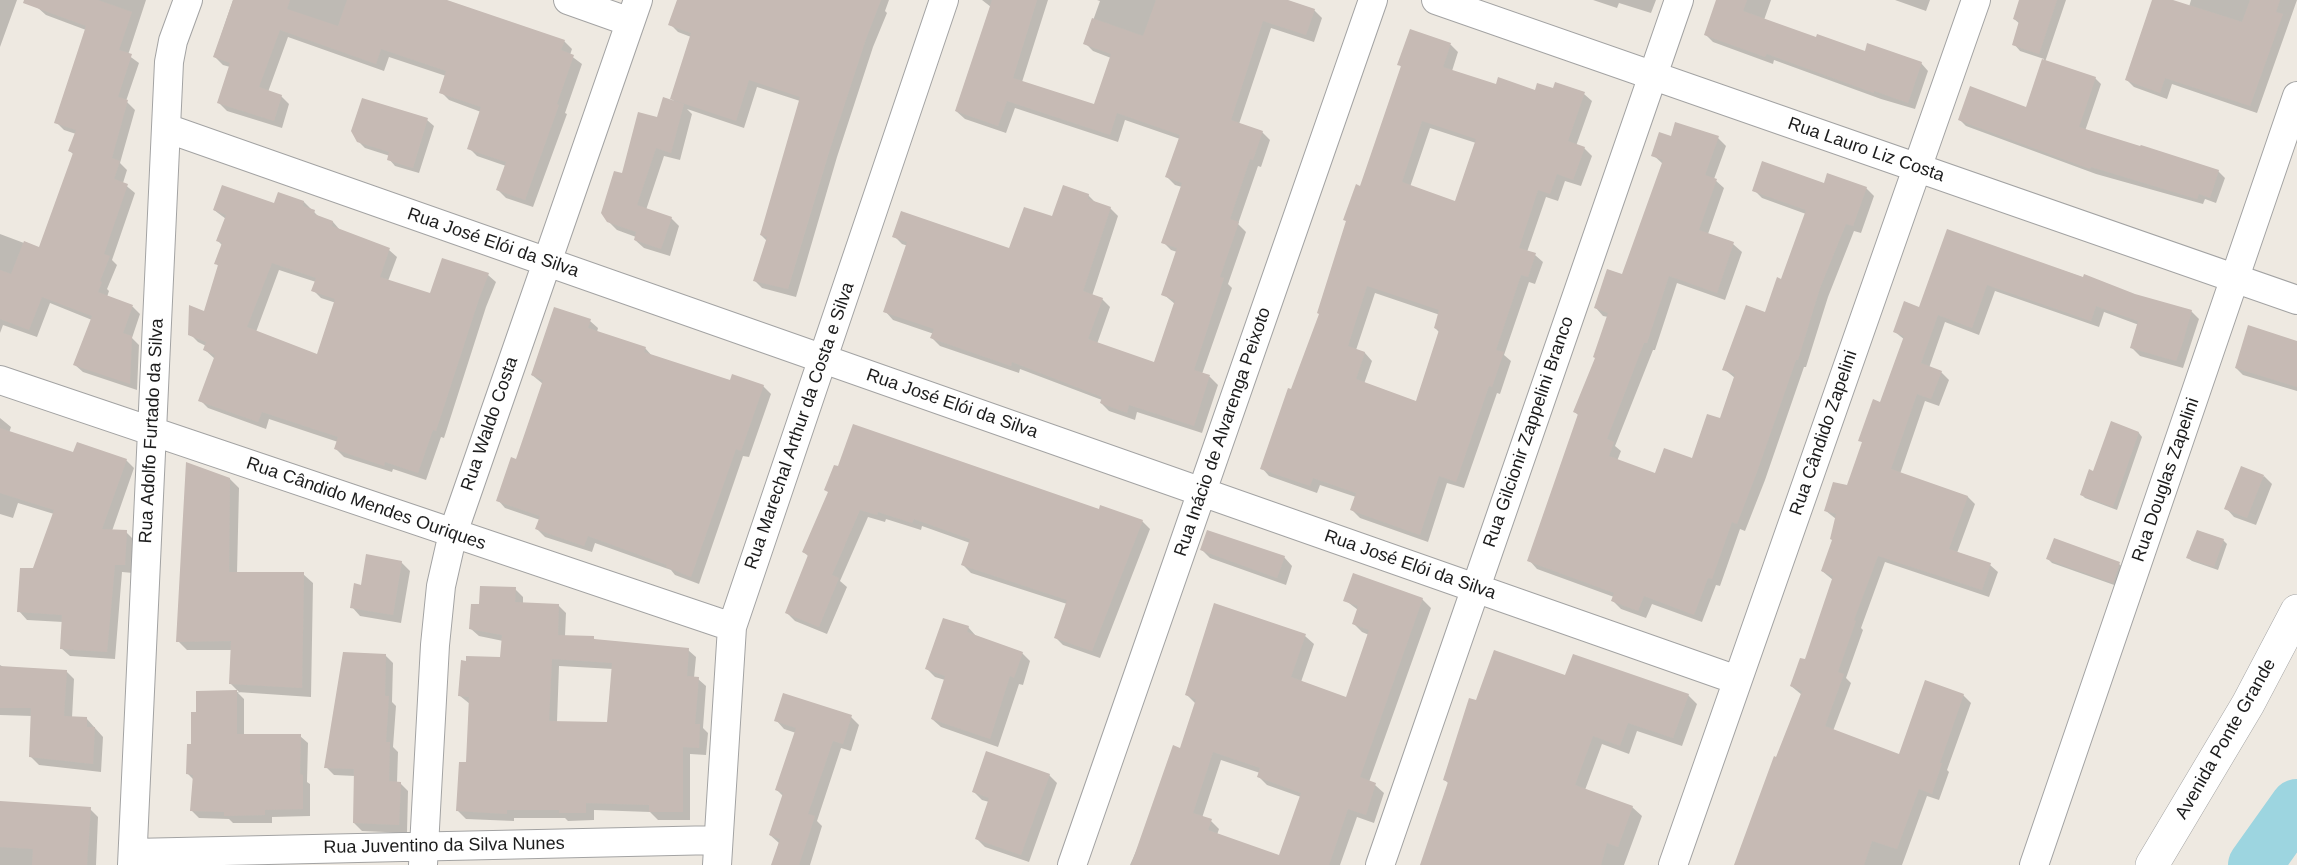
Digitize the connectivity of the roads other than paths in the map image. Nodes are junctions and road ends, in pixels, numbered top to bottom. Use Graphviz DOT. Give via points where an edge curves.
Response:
graph roads {
  1 [pos="188,0"];
  2 [pos="568,0"];
  3 [pos="944,0"];
  4 [pos="1373,0"];
  5 [pos="1436,0"];
  6 [pos="1679,0"];
  7 [pos="1976,0"];
  8 [pos="634,11"];
  9 [pos="1653,76"];
  10 [pos="2297,96"];
  11 [pos="166,129"];
  12 [pos="1917,168"];
  13 [pos="547,262"];
  14 [pos="2235,278"];
  15 [pos="2297,300"];
  16 [pos="822,359"];
  17 [pos="0,380"];
  18 [pos="153,432"];
  19 [pos="1202,492"];
  20 [pos="453,533"];
  21 [pos="1476,588"];
  22 [pos="2297,611"];
  23 [pos="732,627"];
  24 [pos="1737,680"];
  25 [pos="717,853"];
  26 [pos="423,856"];
  27 [pos="133,859"];
  28 [pos="1072,865"];
  29 [pos="1380,865"];
  30 [pos="1672,865"];
  31 [pos="2034,865"];
  32 [pos="2152,865"];
  1 -- 11 [label="street, Rua Adolfo Furtado da Silva" via="173,41"];
  2 -- 8 [label="street"];
  3 -- 16 [label="street, Rua Marechal Arthur da Costa e Silva"];
  4 -- 19 [label="street, Rua Inácio de Alvarenga Peixoto"];
  5 -- 9 [label="street, Rua Lauro Liz Costa"];
  6 -- 9 [label="street, Rua Gilcionir Zappelini Branco"];
  7 -- 12 [label="street, Rua Cândido Zapelini"];
  8 -- 13 [label="street, Rua Waldo Costa"];
  9 -- 12 [label="street, Rua Lauro Liz Costa"];
  9 -- 21 [label="street, Rua Gilcionir Zappelini Branco"];
  10 -- 14 [label="street, Rua Douglas Zapelini"];
  11 -- 13 [label="street, Rua José Elói da Silva"];
  11 -- 18 [label="street, Rua Adolfo Furtado da Silva"];
  12 -- 14 [label="street, Rua Lauro Liz Costa"];
  12 -- 24 [label="street, Rua Cândido Zapelini"];
  13 -- 16 [label="street, Rua José Elói da Silva"];
  13 -- 20 [label="street, Rua Waldo Costa"];
  14 -- 15 [label="street, Rua Lauro Liz Costa"];
  14 -- 31 [label="street, Rua Douglas Zapelini"];
  16 -- 19 [label="street, Rua José Elói da Silva"];
  16 -- 23 [label="street, Rua Marechal Arthur da Costa e Silva"];
  17 -- 18 [label="street, Rua Cândido Mendes Ouriques"];
  18 -- 20 [label="street, Rua Cândido Mendes Ouriques"];
  18 -- 27 [label="street, Rua Adolfo Furtado da Silva"];
  19 -- 21 [label="street, Rua José Elói da Silva"];
  19 -- 28 [label="street, Rua Inácio de Alvarenga Peixoto"];
  20 -- 23 [label="street, Rua Cândido Mendes Ouriques"];
  20 -- 26 [label="street, Rua Waldo Costa" via="441,586 435,645"];
  21 -- 24 [label="street, Rua José Elói da Silva"];
  21 -- 29 [label="street, Rua Gilcionir Zappelini Branco"];
  22 -- 32 [label="street, Avenida Ponte Grande" via="2248,704"];
  23 -- 25 [label="street, Rua Marechal Arthur da Costa e Silva"];
  24 -- 30 [label="street, Rua Cândido Zapelini"];
  25 -- 26 [label="street, Rua Juventino da Silva Nunes"];
  26 -- 27 [label="street, Rua Juventino da Silva Nunes"];
}
